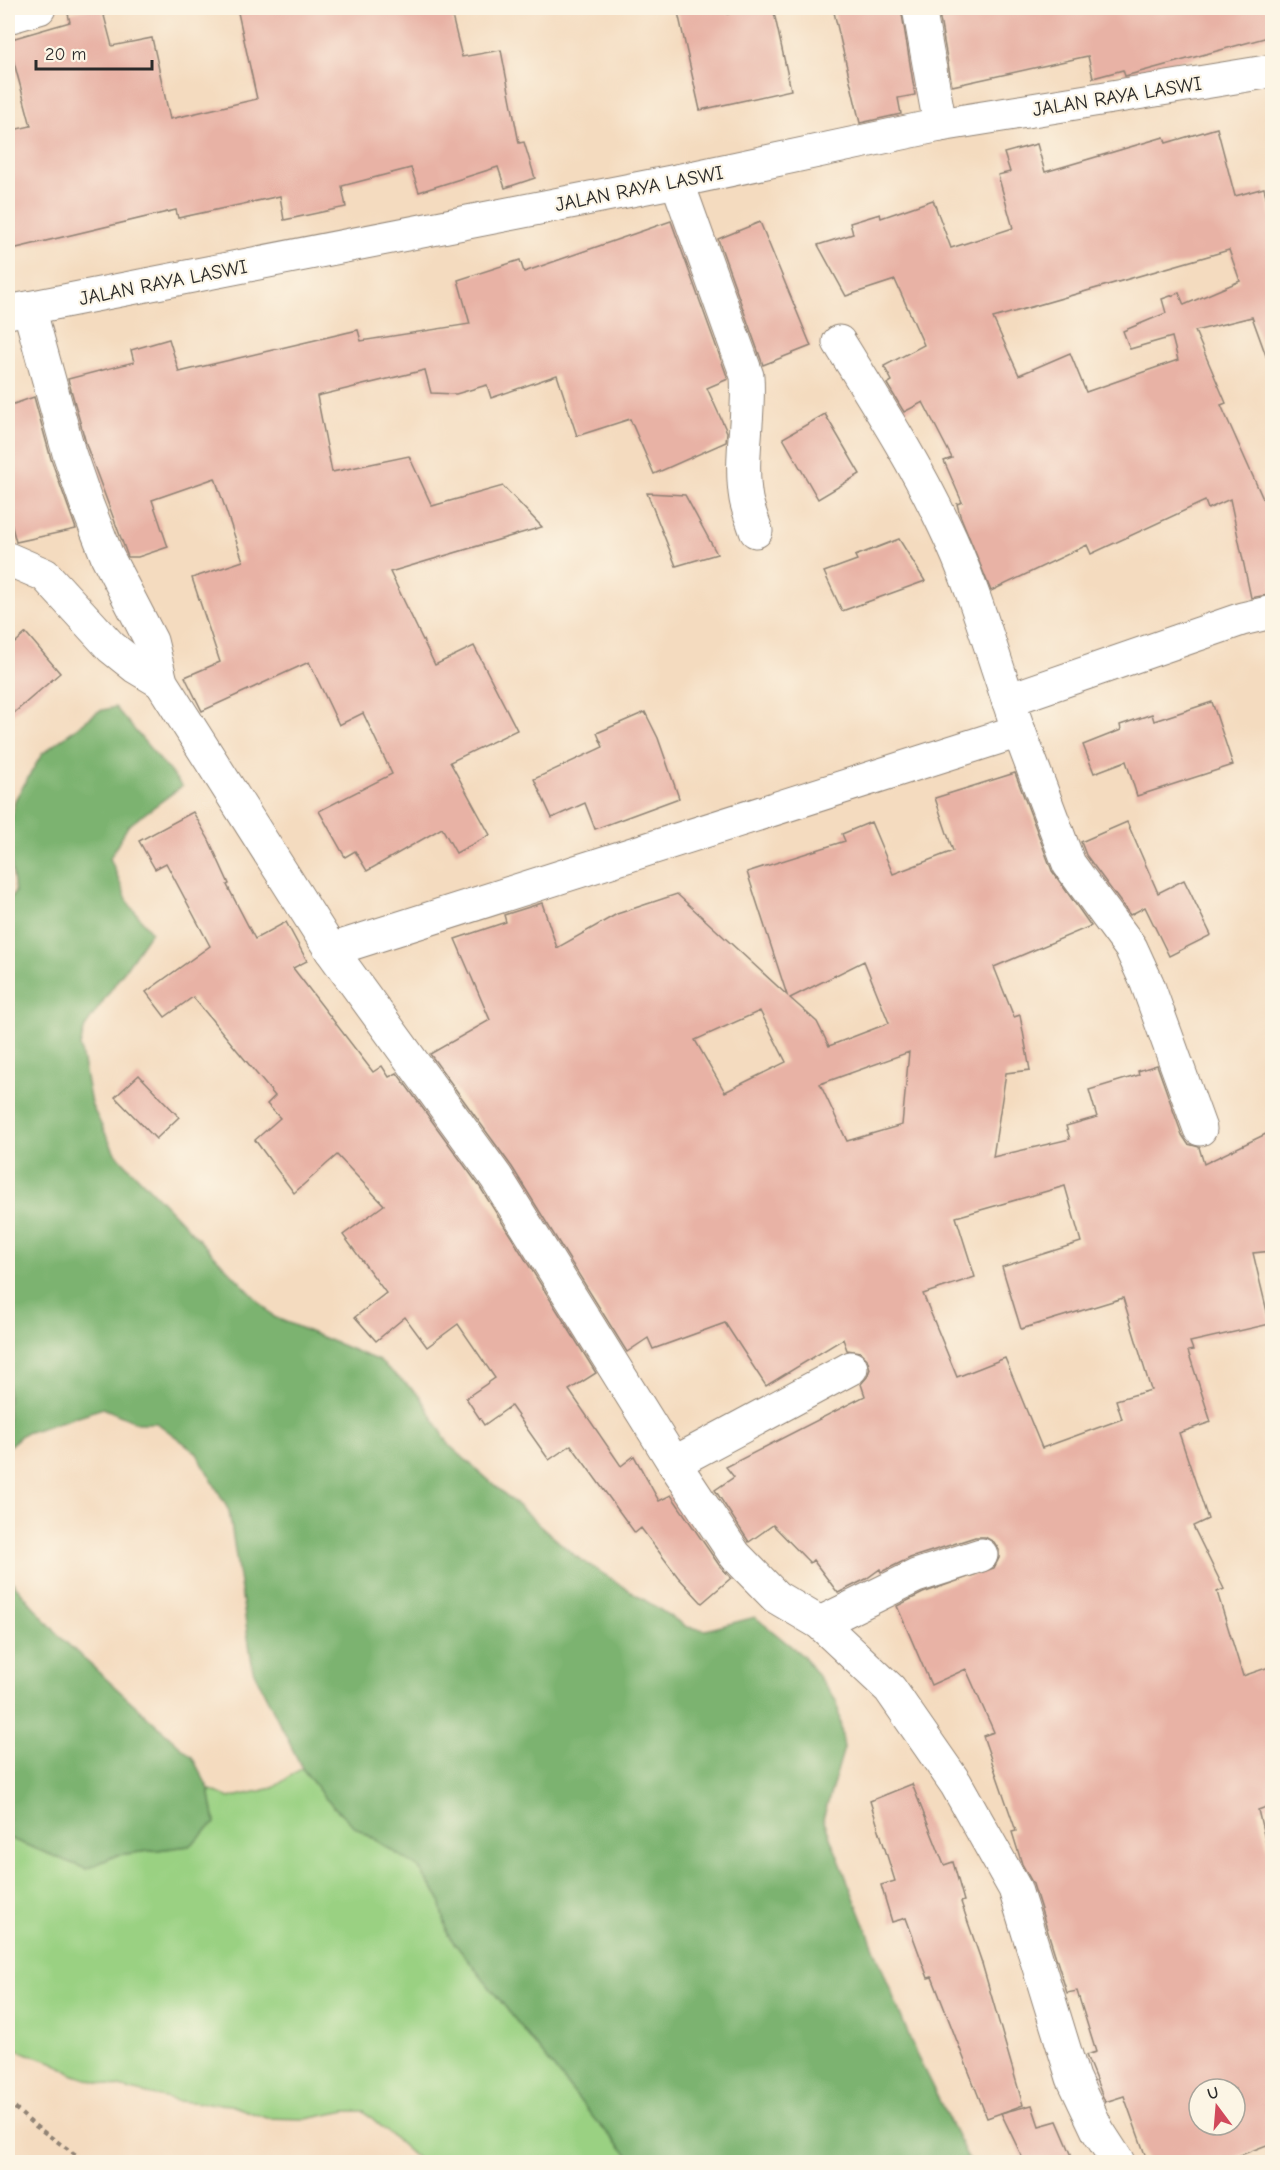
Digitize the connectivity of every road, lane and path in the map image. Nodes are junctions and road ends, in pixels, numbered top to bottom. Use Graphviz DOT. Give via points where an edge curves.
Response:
graph roads {
  1 [pos="39,8"];
  2 [pos="919,8"];
  3 [pos="8,17"];
  4 [pos="1272,71"];
  5 [pos="940,125"];
  6 [pos="677,182"];
  7 [pos="18,310"];
  8 [pos="839,342"];
  9 [pos="756,531"];
  10 [pos="8,559"];
  11 [pos="1272,612"];
  12 [pos="161,682"];
  13 [pos="1008,700"];
  14 [pos="1019,731"];
  15 [pos="331,950"];
  16 [pos="1200,1128"];
  17 [pos="851,1368"];
  18 [pos="674,1463"];
  19 [pos="981,1555"];
  20 [pos="820,1623"];
  21 [pos="8,2102"];
  22 [pos="86,2163"];
  23 [pos="1118,2163"];
  1 -- 3 [label="street"];
  2 -- 5 [label="street"];
  4 -- 5 [label="street, JALAN RAYA LASWI"];
  5 -- 6 [label="street, JALAN RAYA LASWI"];
  6 -- 7 [label="street, JALAN RAYA LASWI"];
  6 -- 9 [label="street" via="747,376 744,469 746,501"];
  7 -- 12 [label="street" via="100,540 151,641"];
  8 -- 13 [label="street" via="910,459 945,526 981,614"];
  10 -- 12 [label="street" via="45,575 111,647"];
  11 -- 13 [label="street"];
  12 -- 15 [label="street"];
  13 -- 14 [label="street"];
  14 -- 15 [label="street"];
  14 -- 16 [label="street" via="1069,864 1131,948 1147,983"];
  15 -- 18 [label="street" via="496,1178"];
  17 -- 18 [label="street"];
  18 -- 20 [label="street" via="735,1555 776,1598"];
  19 -- 20 [label="street" via="916,1576"];
  20 -- 23 [label="street" via="890,1689 956,1784 1015,1889 1073,2078"];
  21 -- 22 [label="path"];
}
